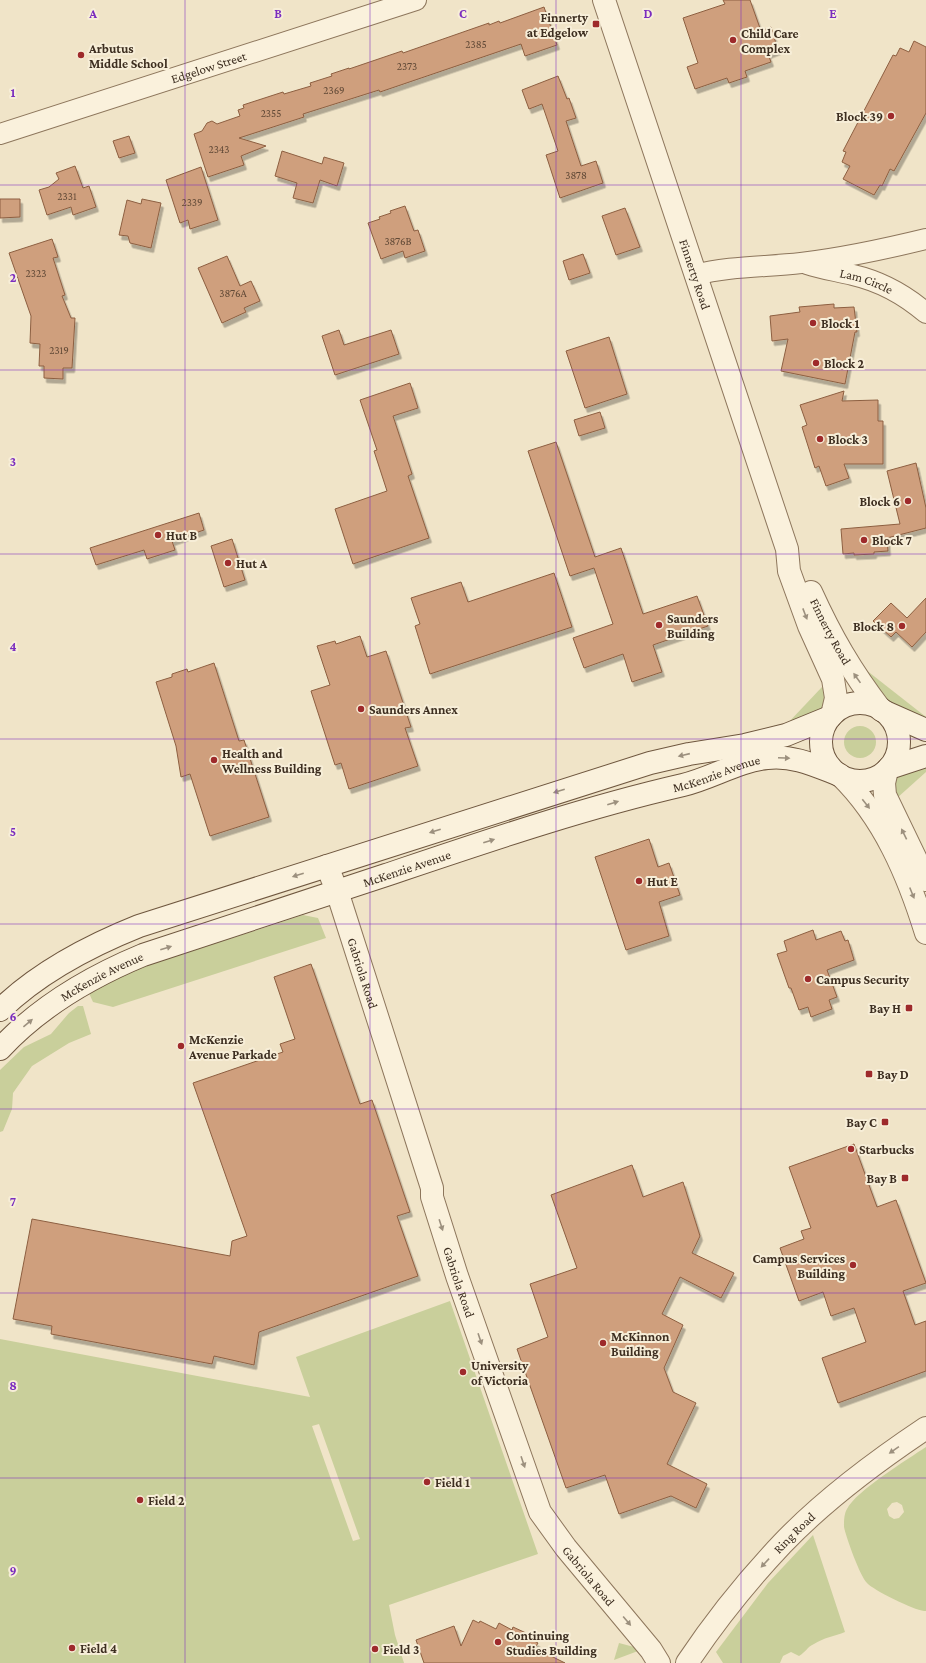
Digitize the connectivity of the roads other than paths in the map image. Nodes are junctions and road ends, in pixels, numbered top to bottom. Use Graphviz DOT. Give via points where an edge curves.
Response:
graph roads {
  1 [pos="416,0"];
  2 [pos="604,0"];
  3 [pos="0,134"];
  4 [pos="926,239"];
  5 [pos="802,263"];
  6 [pos="695,275"];
  7 [pos="926,313"];
  8 [pos="787,550"];
  9 [pos="882,710"];
  10 [pos="831,716"];
  11 [pos="926,730"];
  12 [pos="926,756"];
  13 [pos="888,769"];
  14 [pos="838,775"];
  15 [pos="327,866"];
  16 [pos="926,880"];
  17 [pos="337,891"];
  18 [pos="926,933"];
  19 [pos="0,1010"];
  20 [pos="0,1050"];
  21 [pos="926,1428"];
  22 [pos="660,1663"];
  23 [pos="687,1663"];
  1 -- 3 [label="street, Edgelow Street"];
  2 -- 6 [label="street, Finnerty Road"];
  4 -- 5 [label="street, Lam Circle"];
  5 -- 6 [label="street, Lam Circle" via="711,271"];
  5 -- 7 [label="street, Lam Circle" via="875,282"];
  6 -- 8 [label="street, Finnerty Road"];
  9 -- 8 [label="street, Finnerty Road, one-way" via="850,668 824,621 799,566"];
  8 -- 10 [label="street, Finnerty Road, one-way" via="789,570 809,626 833,679 836,698"];
  9 -- 10 [label="street" via="866,704 855,704 840,709"];
  9 -- 11 [label="street"];
  9 -- 13 [label="street" via="893,723 898,738 897,754"];
  10 -- 14 [label="street" via="823,731 821,747 826,762"];
  10 -- 15 [label="street, McKenzie Avenue, one-way" via="786,735 650,763"];
  12 -- 13 [label="street"];
  13 -- 14 [label="street" via="864,781 849,780"];
  16 -- 13 [label="street, one-way" via="886,795 884,783"];
  17 -- 14 [label="street, McKenzie Avenue, one-way" via="481,843 624,800 693,783 756,760 788,758 804,761"];
  14 -- 18 [label="street, one-way" via="867,806 889,841"];
  15 -- 17 [label="street, Gabriola Road"];
  15 -- 19 [label="street, McKenzie Avenue, one-way" via="116,935 54,968"];
  20 -- 17 [label="street, McKenzie Avenue, one-way" via="19,1030 53,1004 116,966"];
  17 -- 22 [label="street, Gabriola Road, one-way" via="432,1188 432,1197 457,1276 540,1512 566,1548"];
  21 -- 23 [label="street, Ring Road, one-way" via="857,1477 783,1543 733,1600"];
}
